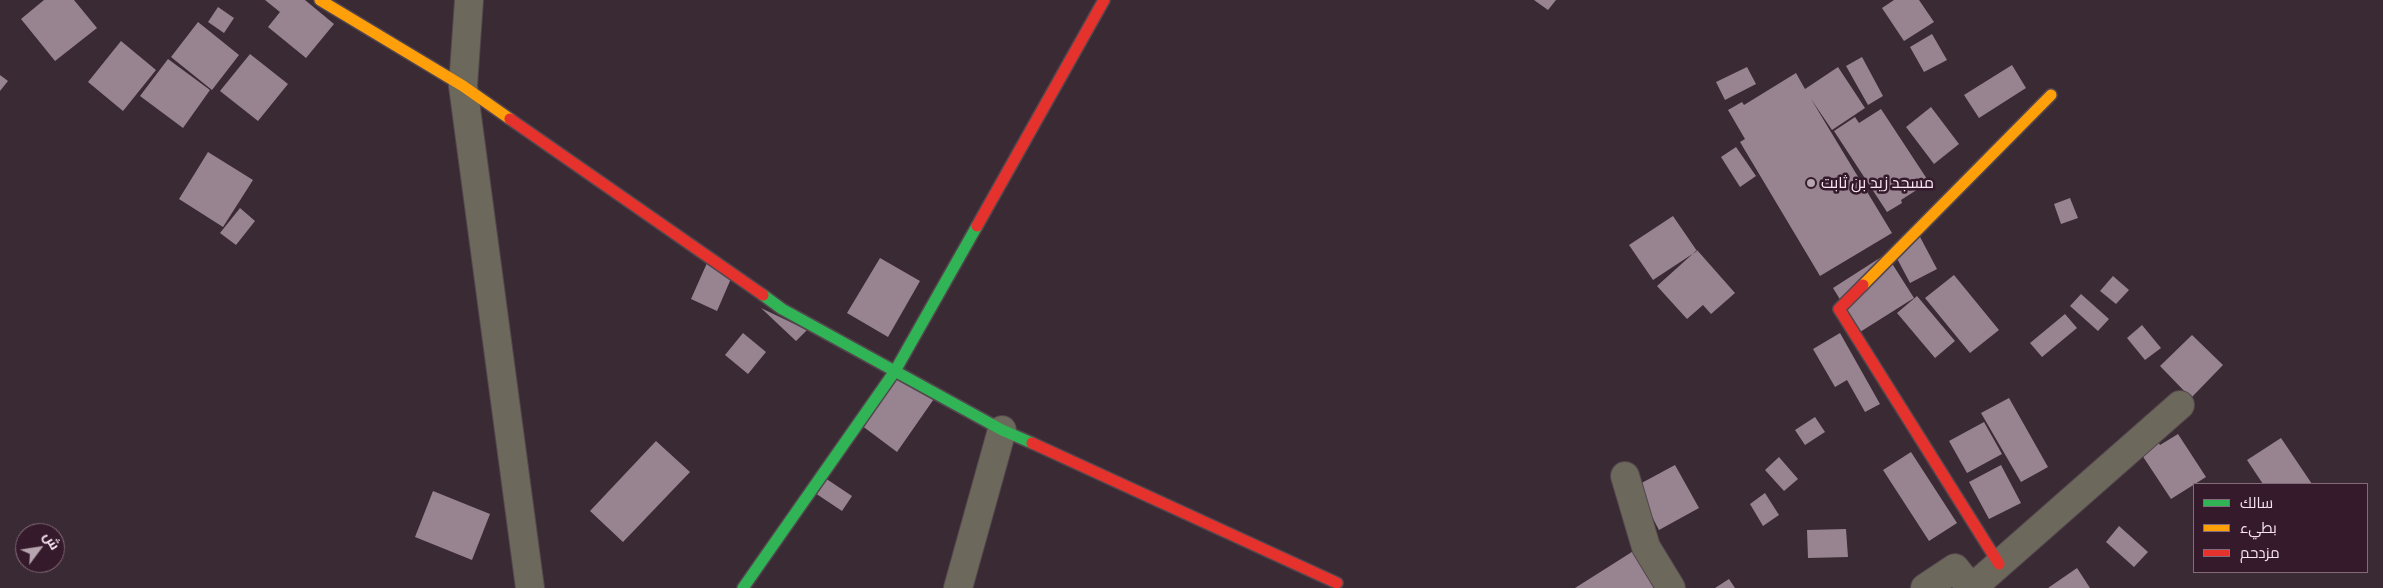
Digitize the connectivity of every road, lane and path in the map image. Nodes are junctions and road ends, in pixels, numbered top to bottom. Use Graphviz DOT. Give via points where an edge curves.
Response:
graph roads {
  1 [pos="320,0"];
  2 [pos="469,0"];
  3 [pos="1104,0"];
  4 [pos="464,86"];
  5 [pos="2051,95"];
  6 [pos="895,371"];
  7 [pos="2180,406"];
  8 [pos="1002,430"];
  9 [pos="1625,476"];
  10 [pos="1999,564"];
  11 [pos="1337,583"];
  12 [pos="530,588"];
  13 [pos="743,588"];
  14 [pos="958,588"];
  15 [pos="1671,588"];
  16 [pos="1925,588"];
  17 [pos="1971,588"];
  1 -- 4 [label="street"];
  2 -- 4 [label="street"];
  3 -- 6 [label="street"];
  4 -- 6 [label="street" via="782,309"];
  4 -- 12 [label="street"];
  5 -- 10 [label="street" via="1839,309"];
  6 -- 8 [label="street"];
  6 -- 13 [label="street"];
  7 -- 10 [label="street"];
  8 -- 11 [label="street"];
  8 -- 14 [label="street"];
  9 -- 15 [label="street" via="1646,546"];
  10 -- 17 [label="street"];
  16 -- 17 [label="street" via="1955,568"];
}
